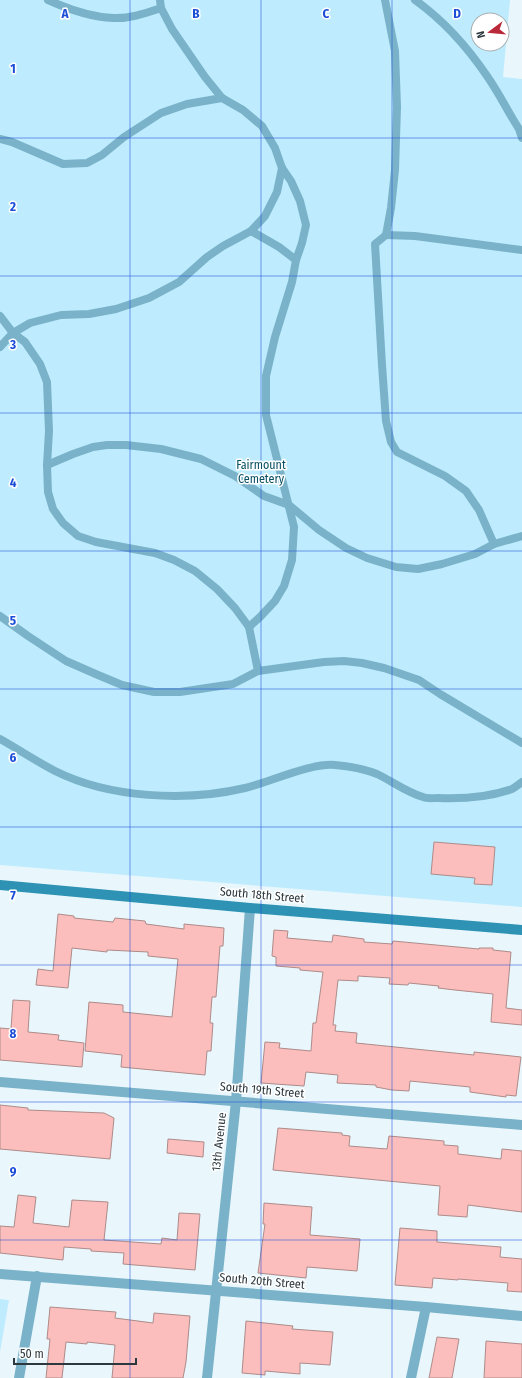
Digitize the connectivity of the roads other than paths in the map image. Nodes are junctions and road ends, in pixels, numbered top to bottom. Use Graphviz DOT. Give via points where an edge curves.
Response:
graph roads {
  1 [pos="48,0"];
  2 [pos="384,0"];
  3 [pos="415,0"];
  4 [pos="160,4"];
  5 [pos="222,98"];
  6 [pos="522,138"];
  7 [pos="0,139"];
  8 [pos="282,168"];
  9 [pos="251,231"];
  10 [pos="386,235"];
  11 [pos="522,250"];
  12 [pos="296,260"];
  13 [pos="0,316"];
  14 [pos="13,333"];
  15 [pos="0,347"];
  16 [pos="47,465"];
  17 [pos="289,505"];
  18 [pos="522,536"];
  19 [pos="494,544"];
  20 [pos="0,616"];
  21 [pos="249,627"];
  22 [pos="258,671"];
  23 [pos="0,739"];
  24 [pos="522,742"];
  25 [pos="522,782"];
  26 [pos="0,885"];
  27 [pos="250,908"];
  28 [pos="522,930"];
  29 [pos="0,1082"];
  30 [pos="236,1101"];
  31 [pos="522,1125"];
  32 [pos="0,1274"];
  33 [pos="36,1276"];
  34 [pos="216,1291"];
  35 [pos="426,1307"];
  36 [pos="522,1316"];
  37 [pos="19,1378"];
  38 [pos="207,1378"];
  39 [pos="411,1378"];
  1 -- 4 [label="lane" via="90,16 114,18 140,14"];
  2 -- 10 [label="lane" via="395,51 397,107 396,170"];
  3 -- 6 [label="lane" via="456,37 487,76"];
  4 -- 5 [label="lane" via="172,29"];
  5 -- 7 [label="lane" via="187,104 161,113 87,163 63,164"];
  5 -- 8 [label="lane" via="243,110 262,126 275,148"];
  8 -- 9 [label="lane" via="277,192 265,216"];
  8 -- 12 [label="lane" via="300,201 306,225"];
  9 -- 12 [label="lane" via="279,246"];
  9 -- 14 [label="lane" via="207,257 179,282 149,298 116,309 89,314 61,315 30,323"];
  10 -- 11 [label="lane"];
  10 -- 19 [label="lane" via="375,244 386,421 391,442 397,452 445,476 466,491 479,510"];
  12 -- 17 [label="lane" via="266,376 266,415"];
  13 -- 14 [label="lane"];
  14 -- 15 [label="lane"];
  14 -- 16 [label="lane" via="25,342 40,364 47,382"];
  16 -- 17 [label="lane" via="93,447 126,445 161,449 201,459 235,476 264,496"];
  16 -- 21 [label="lane" via="48,492 53,509 63,523 78,536 155,553 195,571 217,589"];
  17 -- 19 [label="lane" via="346,548 396,567 424,568 475,554"];
  17 -- 21 [label="lane" via="294,527 292,560 284,586"];
  18 -- 19 [label="lane"];
  20 -- 22 [label="lane" via="66,661 122,685 154,692 180,692 233,684"];
  21 -- 22 [label="lane"];
  22 -- 24 [label="lane" via="344,661 384,668 419,680"];
  23 -- 25 [label="lane" via="55,771 88,784 148,794 215,794 246,788 314,767 334,765 376,774 424,798 457,799 514,788"];
  26 -- 27 [label="street, South 18th Street"];
  27 -- 28 [label="street, South 18th Street"];
  27 -- 30 [label="street, 13th Avenue"];
  29 -- 30 [label="street, South 19th Street"];
  30 -- 31 [label="street, South 19th Street"];
  30 -- 34 [label="street, 13th Avenue"];
  32 -- 33 [label="street, South 20th Street"];
  33 -- 34 [label="street, South 20th Street"];
  33 -- 37 [label="street"];
  34 -- 35 [label="street, South 20th Street"];
  34 -- 38 [label="street, 13th Avenue"];
  35 -- 36 [label="street, South 20th Street"];
  35 -- 39 [label="street"];
}
